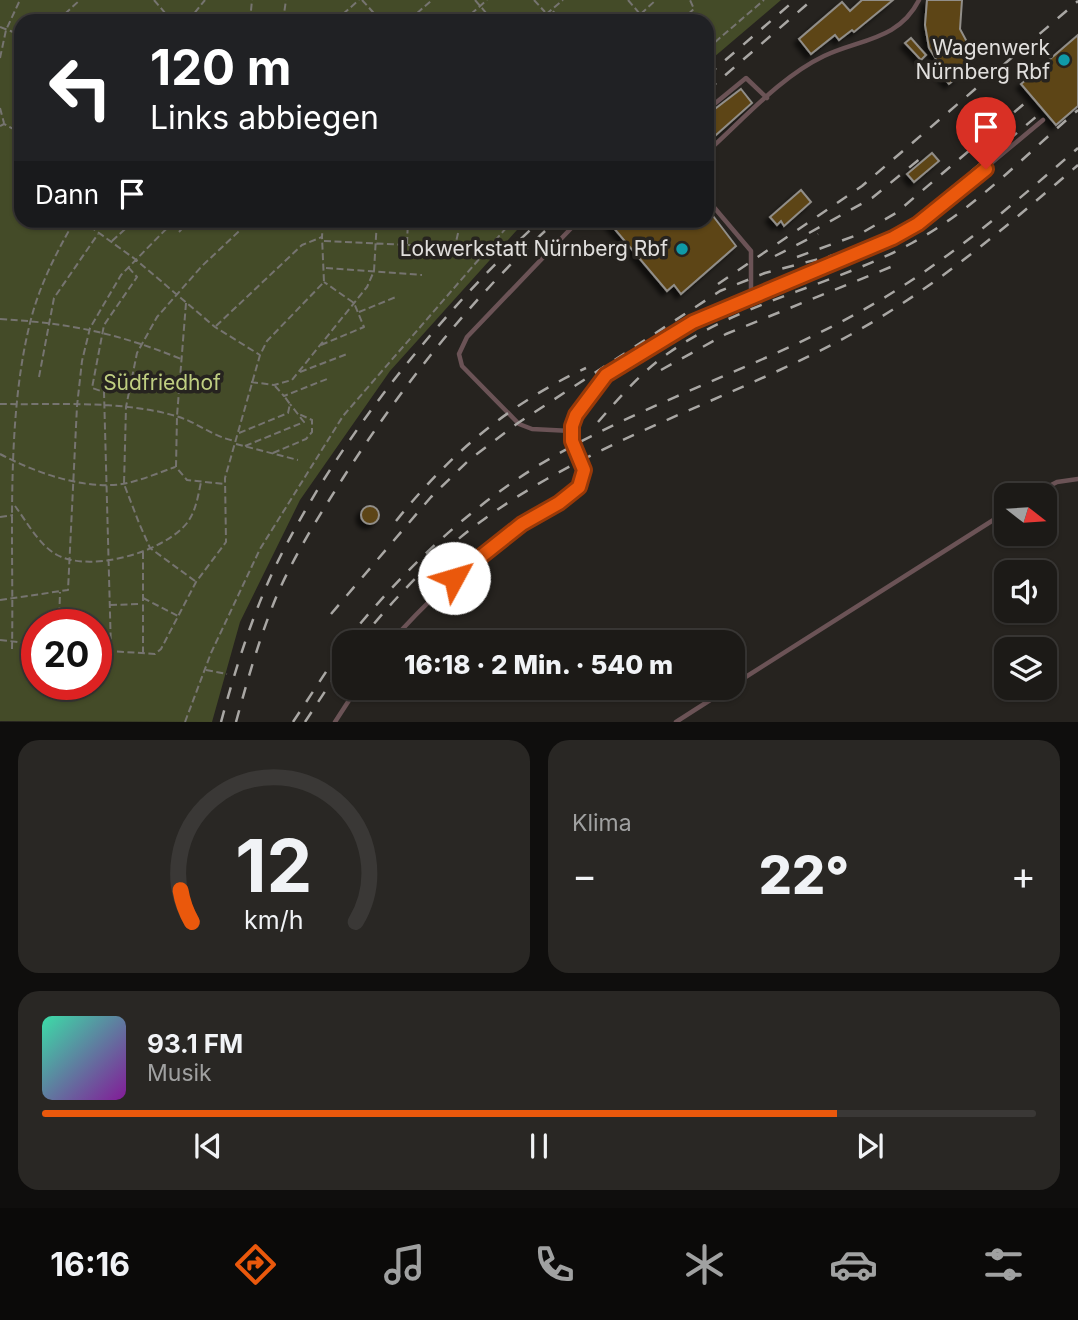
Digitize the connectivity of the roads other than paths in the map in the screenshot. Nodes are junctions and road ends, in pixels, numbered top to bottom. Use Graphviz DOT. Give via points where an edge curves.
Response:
graph roads {
  1 [pos="919,0"];
  2 [pos="767,98"];
  3 [pos="714,104"];
  4 [pos="1043,120"];
  5 [pos="714,146"];
  6 [pos="714,207"];
  7 [pos="571,228"];
  8 [pos="751,297"];
  9 [pos="571,431"];
  10 [pos="1078,479"];
  11 [pos="1055,483"];
  12 [pos="994,520"];
  13 [pos="402,630"];
  14 [pos="745,677"];
  15 [pos="349,700"];
  16 [pos="710,700"];
  17 [pos="335,722"];
  18 [pos="676,722"];
  1 -- 2 [label="lane" via="894,30 823,57"];
  2 -- 3 [label="lane" via="746,78"];
  2 -- 5 [label="lane"];
  4 -- 8 [label="lane" via="918,224"];
  6 -- 8 [label="lane" via="751,251"];
  7 -- 9 [label="lane" via="467,337 459,354 462,366 519,424"];
  8 -- 9 [label="lane" via="672,332 606,375 576,415"];
  9 -- 13 [label="lane, bridge" via="584,470 579,487 522,524 454,578"];
  10 -- 11 [label="lane"];
  12 -- 14 [label="lane"];
  15 -- 17 [label="lane"];
  16 -- 18 [label="lane"];
}
